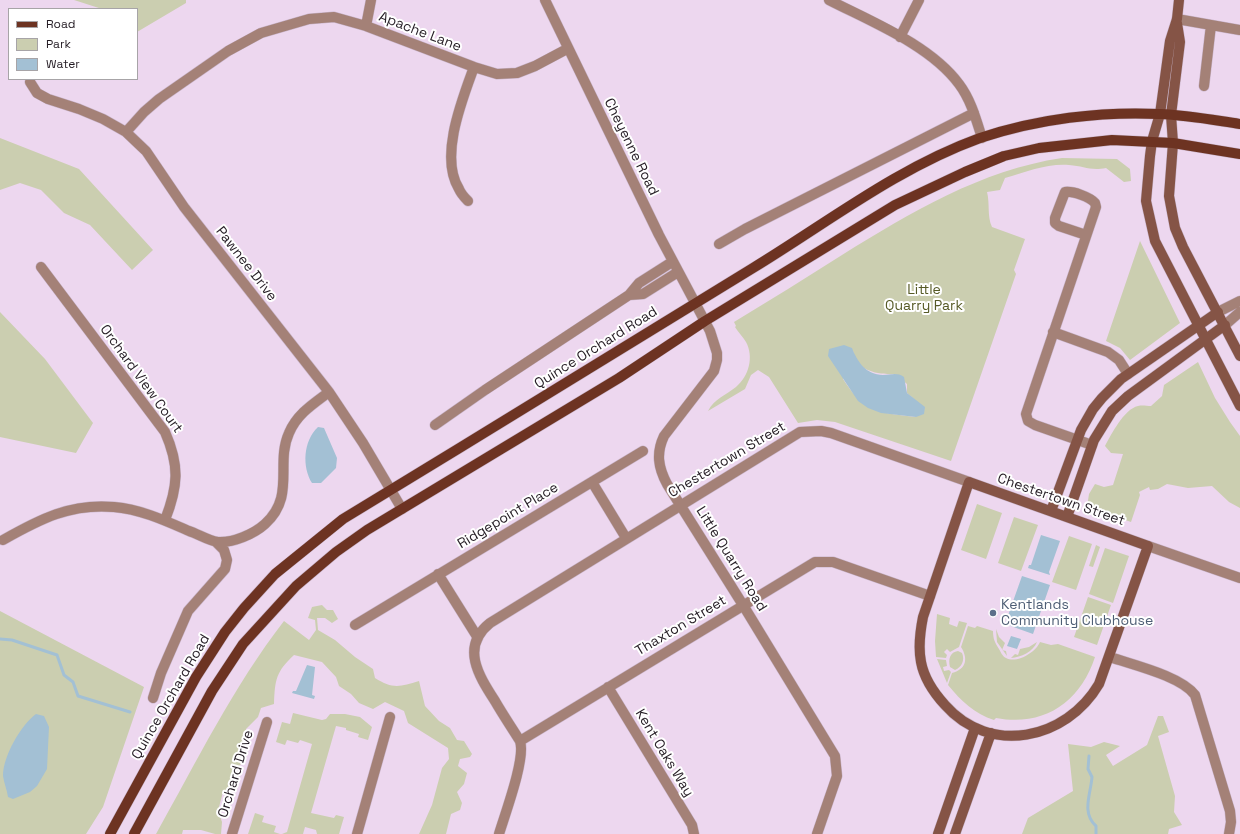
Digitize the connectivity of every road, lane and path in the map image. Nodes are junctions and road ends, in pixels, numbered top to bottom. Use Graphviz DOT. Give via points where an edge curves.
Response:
graph roads {
  1 [pos="371,0"];
  2 [pos="545,0"];
  3 [pos="829,0"];
  4 [pos="919,0"];
  5 [pos="1179,0"];
  6 [pos="1177,19"];
  7 [pos="1211,25"];
  8 [pos="366,26"];
  9 [pos="1240,30"];
  10 [pos="900,37"];
  11 [pos="567,49"];
  12 [pos="474,67"];
  13 [pos="30,82"];
  14 [pos="1204,86"];
  15 [pos="974,113"];
  16 [pos="1160,114"];
  17 [pos="1171,115"];
  18 [pos="1240,124"];
  19 [pos="126,132"];
  20 [pos="982,138"];
  21 [pos="1152,141"];
  22 [pos="1173,143"];
  23 [pos="1240,154"];
  24 [pos="468,202"];
  25 [pos="1086,235"];
  26 [pos="718,244"];
  27 [pos="672,262"];
  28 [pos="41,267"];
  29 [pos="678,272"];
  30 [pos="629,295"];
  31 [pos="1240,301"];
  32 [pos="695,304"];
  33 [pos="1218,312"];
  34 [pos="1240,312"];
  35 [pos="705,321"];
  36 [pos="1198,325"];
  37 [pos="1225,326"];
  38 [pos="1053,332"];
  39 [pos="1206,340"];
  40 [pos="1240,356"];
  41 [pos="1128,374"];
  42 [pos="328,392"];
  43 [pos="1240,406"];
  44 [pos="435,425"];
  45 [pos="1077,440"];
  46 [pos="1092,445"];
  47 [pos="643,451"];
  48 [pos="592,482"];
  49 [pos="969,482"];
  50 [pos="391,490"];
  51 [pos="680,505"];
  52 [pos="402,509"];
  53 [pos="1051,511"];
  54 [pos="1067,516"];
  55 [pos="165,520"];
  56 [pos="626,538"];
  57 [pos="3,540"];
  58 [pos="216,542"];
  59 [pos="1148,546"];
  60 [pos="438,574"];
  61 [pos="1240,578"];
  62 [pos="930,596"];
  63 [pos="743,605"];
  64 [pos="355,625"];
  65 [pos="478,638"];
  66 [pos="1110,657"];
  67 [pos="608,687"];
  68 [pos="153,698"];
  69 [pos="390,717"];
  70 [pos="267,722"];
  71 [pos="975,728"];
  72 [pos="991,733"];
  73 [pos="520,741"];
  74 [pos="110,834"];
  75 [pos="134,834"];
  76 [pos="232,834"];
  77 [pos="357,834"];
  78 [pos="499,834"];
  79 [pos="694,834"];
  80 [pos="818,834"];
  81 [pos="938,834"];
  82 [pos="955,834"];
  83 [pos="1229,834"];
  1 -- 8 [label="street"];
  2 -- 11 [label="street, Cheyenne Road"];
  3 -- 10 [label="street"];
  4 -- 10 [label="street"];
  5 -- 6 [label="street"];
  6 -- 7 [label="street"];
  6 -- 16 [label="street" via="1170,41"];
  6 -- 17 [label="street" via="1180,42"];
  7 -- 9 [label="street"];
  7 -- 14 [label="street"];
  8 -- 12 [label="street, Apache Lane"];
  8 -- 19 [label="street, Apache Lane" via="334,17 309,19 260,33 228,51 159,99"];
  10 -- 15 [label="street" via="944,67 960,85"];
  11 -- 12 [label="street, Apache Lane" via="517,73 497,74"];
  11 -- 27 [label="street, Cheyenne Road"];
  12 -- 24 [label="street" via="461,102 452,142 452,168 458,189"];
  13 -- 19 [label="street, Pawnee Drive" via="37,93 48,99 85,111"];
  15 -- 20 [label="street"];
  15 -- 26 [label="street"];
  16 -- 17 [label="main road, Quince Orchard Road"];
  16 -- 20 [label="main road, Quince Orchard Road" via="1097,115 1031,125"];
  16 -- 21 [label="street"];
  17 -- 18 [label="main road, Quince Orchard Road"];
  17 -- 22 [label="street"];
  19 -- 42 [label="street, Pawnee Drive" via="146,151 184,207"];
  20 -- 32 [label="main road, Quince Orchard Road" via="929,160 897,177"];
  21 -- 22 [label="main road"];
  21 -- 35 [label="main road" via="1112,140 1039,148 1004,156 895,205"];
  21 -- 36 [label="street" via="1146,201 1151,229"];
  22 -- 23 [label="main road"];
  22 -- 33 [label="street" via="1169,196 1175,228"];
  25 -- 25 [label="street" via="1096,208 1095,203 1065,192 1055,223"];
  25 -- 38 [label="street"];
  27 -- 29 [label="street, Cheyenne Road"];
  27 -- 30 [label="street" via="639,283"];
  28 -- 55 [label="street, Orchard View Court" via="165,432 176,462 176,482 174,498"];
  29 -- 30 [label="street" via="643,294"];
  29 -- 32 [label="street, Cheyenne Road"];
  30 -- 44 [label="street"];
  31 -- 33 [label="street"];
  32 -- 35 [label="street, Little Quarry Road"];
  32 -- 50 [label="main road, Quince Orchard Road"];
  33 -- 36 [label="street"];
  33 -- 37 [label="street"];
  34 -- 37 [label="street"];
  35 -- 51 [label="street, Little Quarry Road" via="716,347 716,366 664,436 658,454 660,470"];
  35 -- 52 [label="main road" via="618,378"];
  36 -- 39 [label="street"];
  36 -- 41 [label="street"];
  37 -- 39 [label="street"];
  37 -- 40 [label="street"];
  38 -- 41 [label="street" via="1108,352 1119,360"];
  38 -- 45 [label="street" via="1026,409 1026,416 1028,421 1035,425"];
  39 -- 43 [label="street"];
  39 -- 46 [label="street" via="1118,404 1103,423"];
  41 -- 45 [label="street" via="1093,409"];
  42 -- 50 [label="street, Pawnee Drive"];
  42 -- 58 [label="street" via="300,414 289,432 284,454 284,489 277,508 265,524 251,532 231,540"];
  45 -- 46 [label="street"];
  45 -- 53 [label="street"];
  46 -- 54 [label="street"];
  47 -- 48 [label="street, Ridgepoint Place"];
  48 -- 56 [label="street"];
  48 -- 60 [label="street, Ridgepoint Place"];
  49 -- 51 [label="street, Chestertown Street" via="831,434 811,431 791,436"];
  49 -- 53 [label="street, Chestertown Street"];
  49 -- 62 [label="street"];
  50 -- 52 [label="street, Pawnee Drive"];
  50 -- 74 [label="main road, Quince Orchard Road" via="343,519 307,547 275,574 244,608 204,663"];
  51 -- 56 [label="street, Chestertown Street"];
  51 -- 63 [label="street, Little Quarry Road"];
  52 -- 75 [label="main road" via="366,530 300,582 243,644 216,685"];
  53 -- 54 [label="street, Chestertown Street"];
  54 -- 59 [label="street, Chestertown Street"];
  55 -- 57 [label="street" via="115,507 95,506 72,509 35,522"];
  55 -- 58 [label="street"];
  56 -- 65 [label="street, Chestertown Street" via="490,623"];
  58 -- 68 [label="street" via="226,555 225,569 188,611"];
  59 -- 61 [label="street, Chestertown Street"];
  59 -- 66 [label="street"];
  60 -- 64 [label="street, Ridgepoint Place"];
  60 -- 65 [label="street"];
  62 -- 63 [label="street, Thaxton Street" via="842,565 823,561 807,565"];
  62 -- 71 [label="street" via="920,638 921,662 925,674 935,693 949,710"];
  63 -- 67 [label="street, Thaxton Street"];
  63 -- 80 [label="street, Little Quarry Road" via="835,756 837,776"];
  65 -- 73 [label="street, Chestertown Street" via="474,655 479,674"];
  66 -- 72 [label="street" via="1091,698 1064,721 1032,734 1012,736"];
  66 -- 83 [label="street" via="1177,680 1195,695 1230,811"];
  67 -- 73 [label="street, Thaxton Street"];
  67 -- 79 [label="street, Kent Oaks Way" via="692,824"];
  69 -- 77 [label="street"];
  70 -- 76 [label="street, Orchard Drive"];
  71 -- 72 [label="street"];
  71 -- 81 [label="street"];
  72 -- 82 [label="street"];
  73 -- 78 [label="street" via="519,766"];
}
